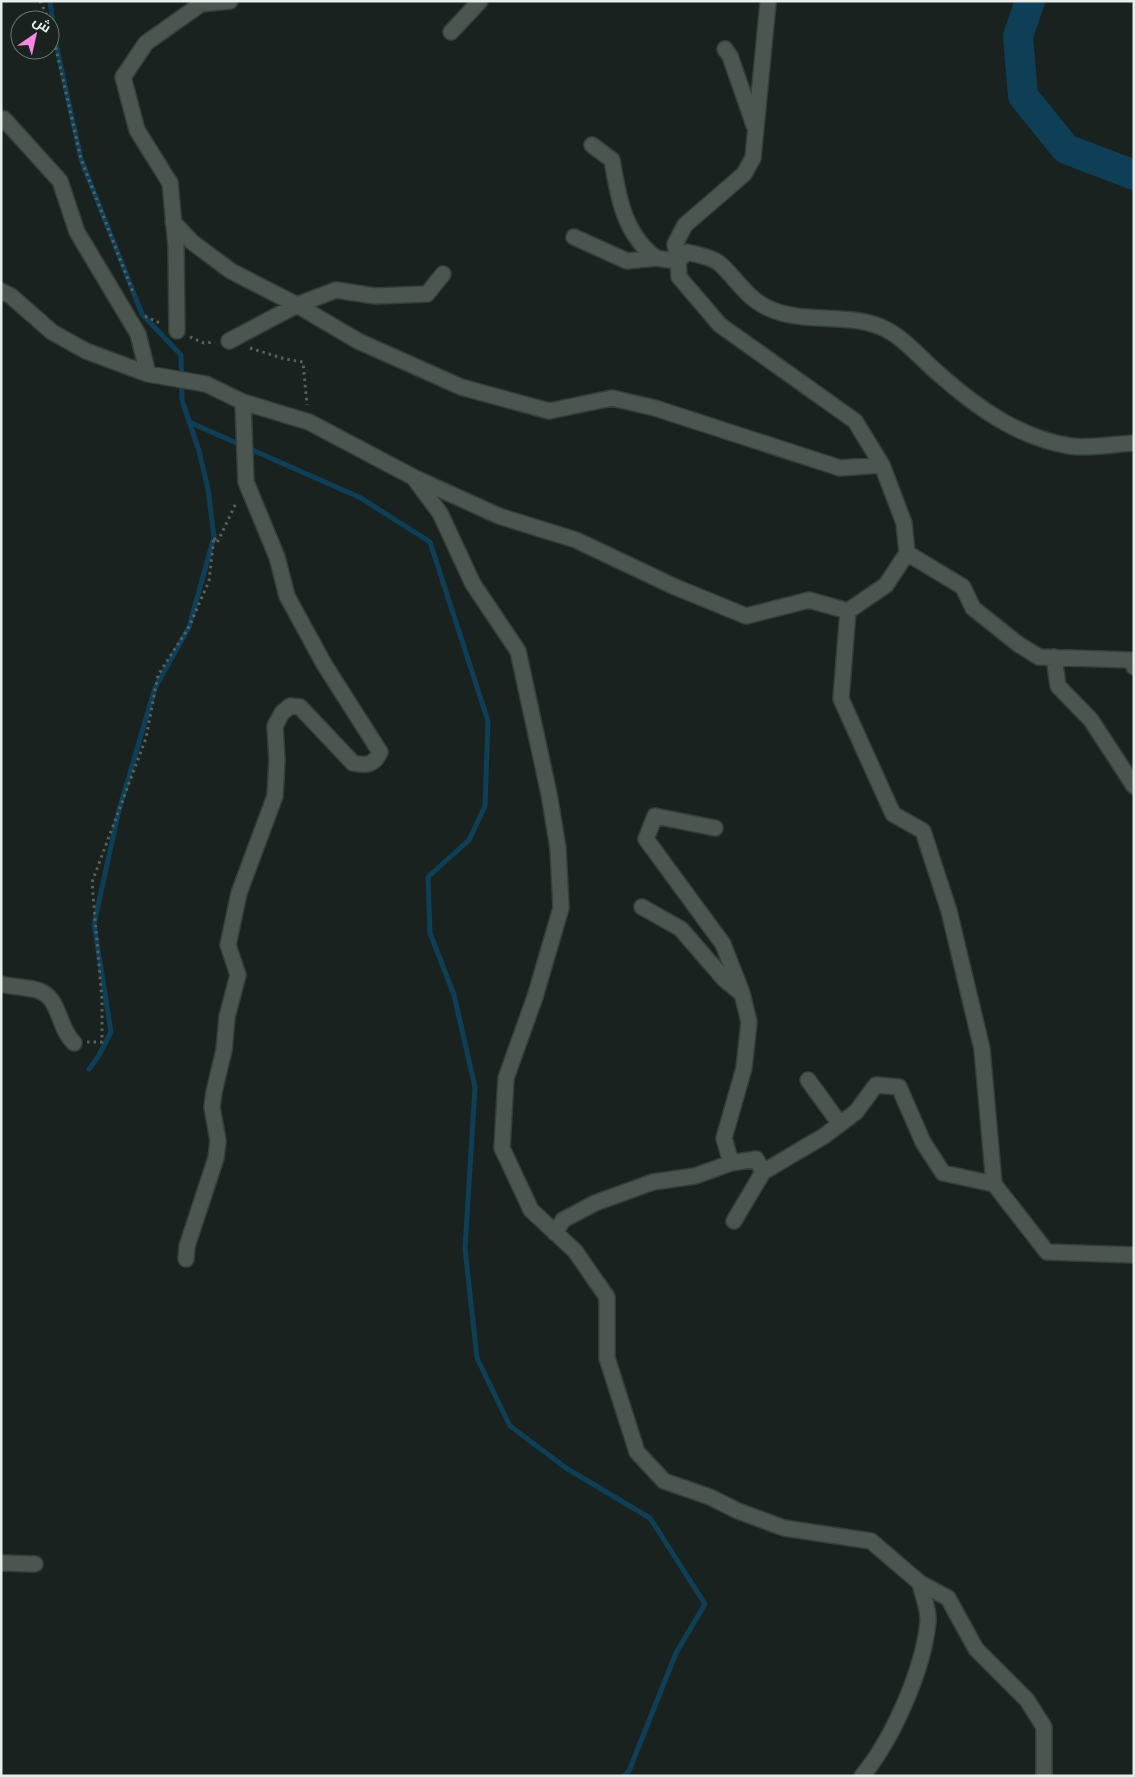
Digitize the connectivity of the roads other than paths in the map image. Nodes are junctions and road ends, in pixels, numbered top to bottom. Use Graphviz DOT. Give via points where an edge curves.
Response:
graph roads {
  1 [pos="230,1"];
  2 [pos="480,1"];
  3 [pos="768,3"];
  4 [pos="451,32"];
  5 [pos="725,49"];
  6 [pos="4,118"];
  7 [pos="756,131"];
  8 [pos="592,145"];
  9 [pos="174,222"];
  10 [pos="574,237"];
  11 [pos="657,258"];
  12 [pos="678,261"];
  13 [pos="443,274"];
  14 [pos="1,291"];
  15 [pos="298,305"];
  16 [pos="177,331"];
  17 [pos="229,341"];
  18 [pos="154,375"];
  19 [pos="243,402"];
  20 [pos="1134,443"];
  21 [pos="882,465"];
  22 [pos="413,478"];
  23 [pos="907,553"];
  24 [pos="848,611"];
  25 [pos="1054,657"];
  26 [pos="1134,667"];
  27 [pos="1134,786"];
  28 [pos="715,828"];
  29 [pos="642,907"];
  30 [pos="1,984"];
  31 [pos="742,994"];
  32 [pos="74,1043"];
  33 [pos="808,1080"];
  34 [pos="840,1124"];
  35 [pos="731,1162"];
  36 [pos="763,1172"];
  37 [pos="994,1184"];
  38 [pos="734,1221"];
  39 [pos="555,1233"];
  40 [pos="1134,1255"];
  41 [pos="186,1259"];
  42 [pos="1,1563"];
  43 [pos="35,1564"];
  44 [pos="920,1583"];
  45 [pos="862,1776"];
  46 [pos="1044,1776"];
  1 -- 9 [label="street" via="201,4 146,43 123,77 136,130 170,183"];
  2 -- 4 [label="street"];
  3 -- 7 [label="street"];
  5 -- 7 [label="street"];
  6 -- 18 [label="street" via="60,181 76,232 138,334"];
  7 -- 12 [label="street" via="753,158 744,174 685,225 675,244"];
  8 -- 11 [label="street" via="612,160 617,192 630,229"];
  9 -- 15 [label="street" via="192,242 231,271"];
  9 -- 16 [label="street"];
  10 -- 11 [label="street" via="628,262"];
  11 -- 12 [label="street"];
  12 -- 20 [label="street" via="687,252 718,262 742,289 766,307 787,314 863,322 892,332 958,392 994,416 1035,437 1072,446"];
  12 -- 21 [label="street" via="679,277 720,325 849,416"];
  13 -- 15 [label="street" via="427,294 375,296 336,290"];
  14 -- 18 [label="street" via="52,332 86,351"];
  15 -- 17 [label="street"];
  15 -- 21 [label="street" via="358,341 461,387 549,411 612,398 655,408 840,468"];
  18 -- 19 [label="street" via="206,384"];
  19 -- 22 [label="street" via="309,422"];
  19 -- 41 [label="street" via="246,482 277,557 287,596 324,664 380,752 376,761 365,766 353,763 300,707 290,706 274,726 277,760 275,796 239,893 228,945 238,975 227,1017 212,1108 218,1141 216,1158 187,1246"];
  21 -- 23 [label="street" via="904,522"];
  22 -- 24 [label="street" via="499,516 576,540 746,616 809,600"];
  22 -- 39 [label="street" via="440,513 474,584 518,651 549,794 558,848 560,908 543,972 506,1078 502,1148 531,1210"];
  23 -- 24 [label="street" via="886,585"];
  23 -- 25 [label="street" via="963,587 973,608 1018,644 1039,657"];
  24 -- 37 [label="street" via="841,699 893,814 923,831 949,911 982,1049"];
  25 -- 26 [label="street" via="1131,660"];
  25 -- 27 [label="street" via="1058,686 1090,720"];
  28 -- 31 [label="street" via="655,816 646,840 722,944"];
  29 -- 31 [label="street" via="681,929 725,980"];
  30 -- 32 [label="street" via="38,990 52,999 66,1035"];
  31 -- 35 [label="street" via="749,1022 744,1068 724,1138"];
  33 -- 34 [label="street"];
  34 -- 36 [label="street"];
  34 -- 37 [label="street" via="856,1112 876,1085 899,1088 923,1142 944,1173"];
  35 -- 36 [label="street" via="756,1159"];
  35 -- 39 [label="street" via="695,1176 653,1182 595,1203 562,1220"];
  36 -- 38 [label="street"];
  37 -- 40 [label="street" via="1047,1252"];
  39 -- 44 [label="street" via="575,1251 608,1297 607,1358 637,1452 664,1481 784,1528 872,1541"];
  42 -- 43 [label="street"];
  44 -- 45 [label="street" via="929,1619 919,1669 902,1710"];
  44 -- 46 [label="street" via="948,1598 976,1649 1027,1700 1044,1727"];
}
